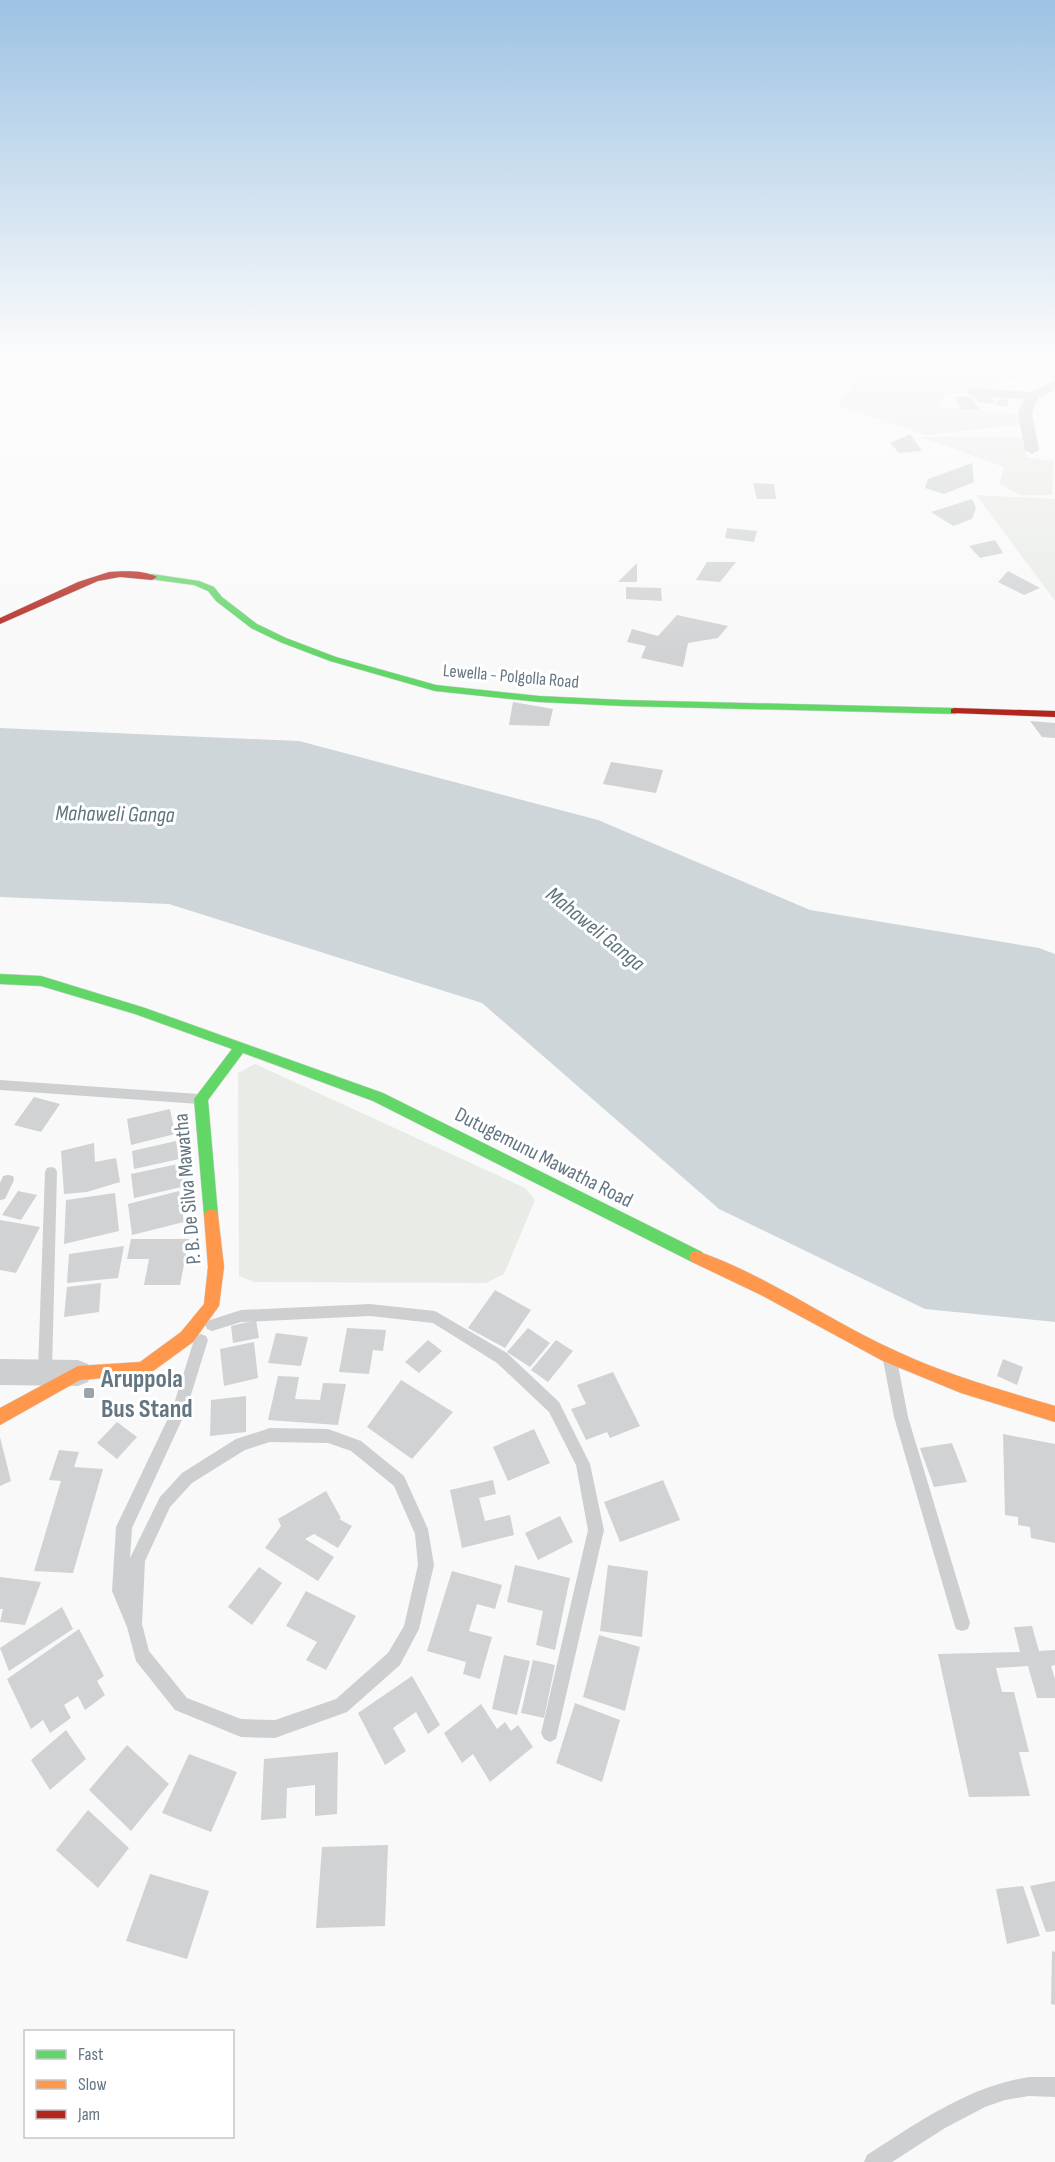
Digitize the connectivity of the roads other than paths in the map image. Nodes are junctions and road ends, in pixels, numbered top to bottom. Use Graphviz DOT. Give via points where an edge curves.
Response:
graph roads {
  1 [pos="0,621"];
  2 [pos="1055,714"];
  3 [pos="0,980"];
  4 [pos="240,1048"];
  5 [pos="0,1085"];
  6 [pos="201,1099"];
  7 [pos="51,1172"];
  8 [pos="8,1180"];
  9 [pos="0,1195"];
  10 [pos="211,1306"];
  11 [pos="212,1325"];
  12 [pos="890,1356"];
  13 [pos="0,1371"];
  14 [pos="45,1371"];
  15 [pos="78,1373"];
  16 [pos="1055,1414"];
  17 [pos="0,1417"];
  18 [pos="962,1623"];
  19 [pos="134,1624"];
  20 [pos="550,1733"];
  21 [pos="1055,2087"];
  22 [pos="874,2162"];
  1 -- 2 [label="street, Lewella - Polgolla Road" via="89,581 125,574 203,586 254,626 283,640 333,659 435,688 539,699 707,707"];
  3 -- 4 [label="street, Dutugemunu Mawatha Road" via="41,981 140,1011"];
  4 -- 6 [label="street, P. B. De Silva Mawatha"];
  4 -- 12 [label="street, Dutugemunu Mawatha Road" via="378,1096"];
  5 -- 6 [label="lane"];
  6 -- 10 [label="street, P. B. De Silva Mawatha" via="216,1267"];
  7 -- 14 [label="lane"];
  8 -- 9 [label="lane"];
  10 -- 11 [label="lane"];
  10 -- 15 [label="street" via="187,1337 143,1369"];
  11 -- 19 [label="lane" via="198,1344 179,1411 124,1527 120,1592"];
  11 -- 20 [label="lane" via="241,1316 370,1310 435,1317 502,1358 554,1407 583,1464 596,1530"];
  12 -- 16 [label="street, Dutugemunu Mawatha Road" via="961,1386"];
  12 -- 18 [label="lane" via="901,1417"];
  13 -- 14 [label="street"];
  14 -- 15 [label="street"];
  15 -- 17 [label="street"];
  19 -- 19 [label="lane" via="142,1654 181,1704 241,1728 274,1729 341,1706 394,1659 411,1629 426,1564 423,1534 399,1481 356,1446 328,1436 270,1435 241,1444 187,1478 165,1502 137,1560"];
  21 -- 22 [label="lane" via="1029,2084 978,2097"];
}
